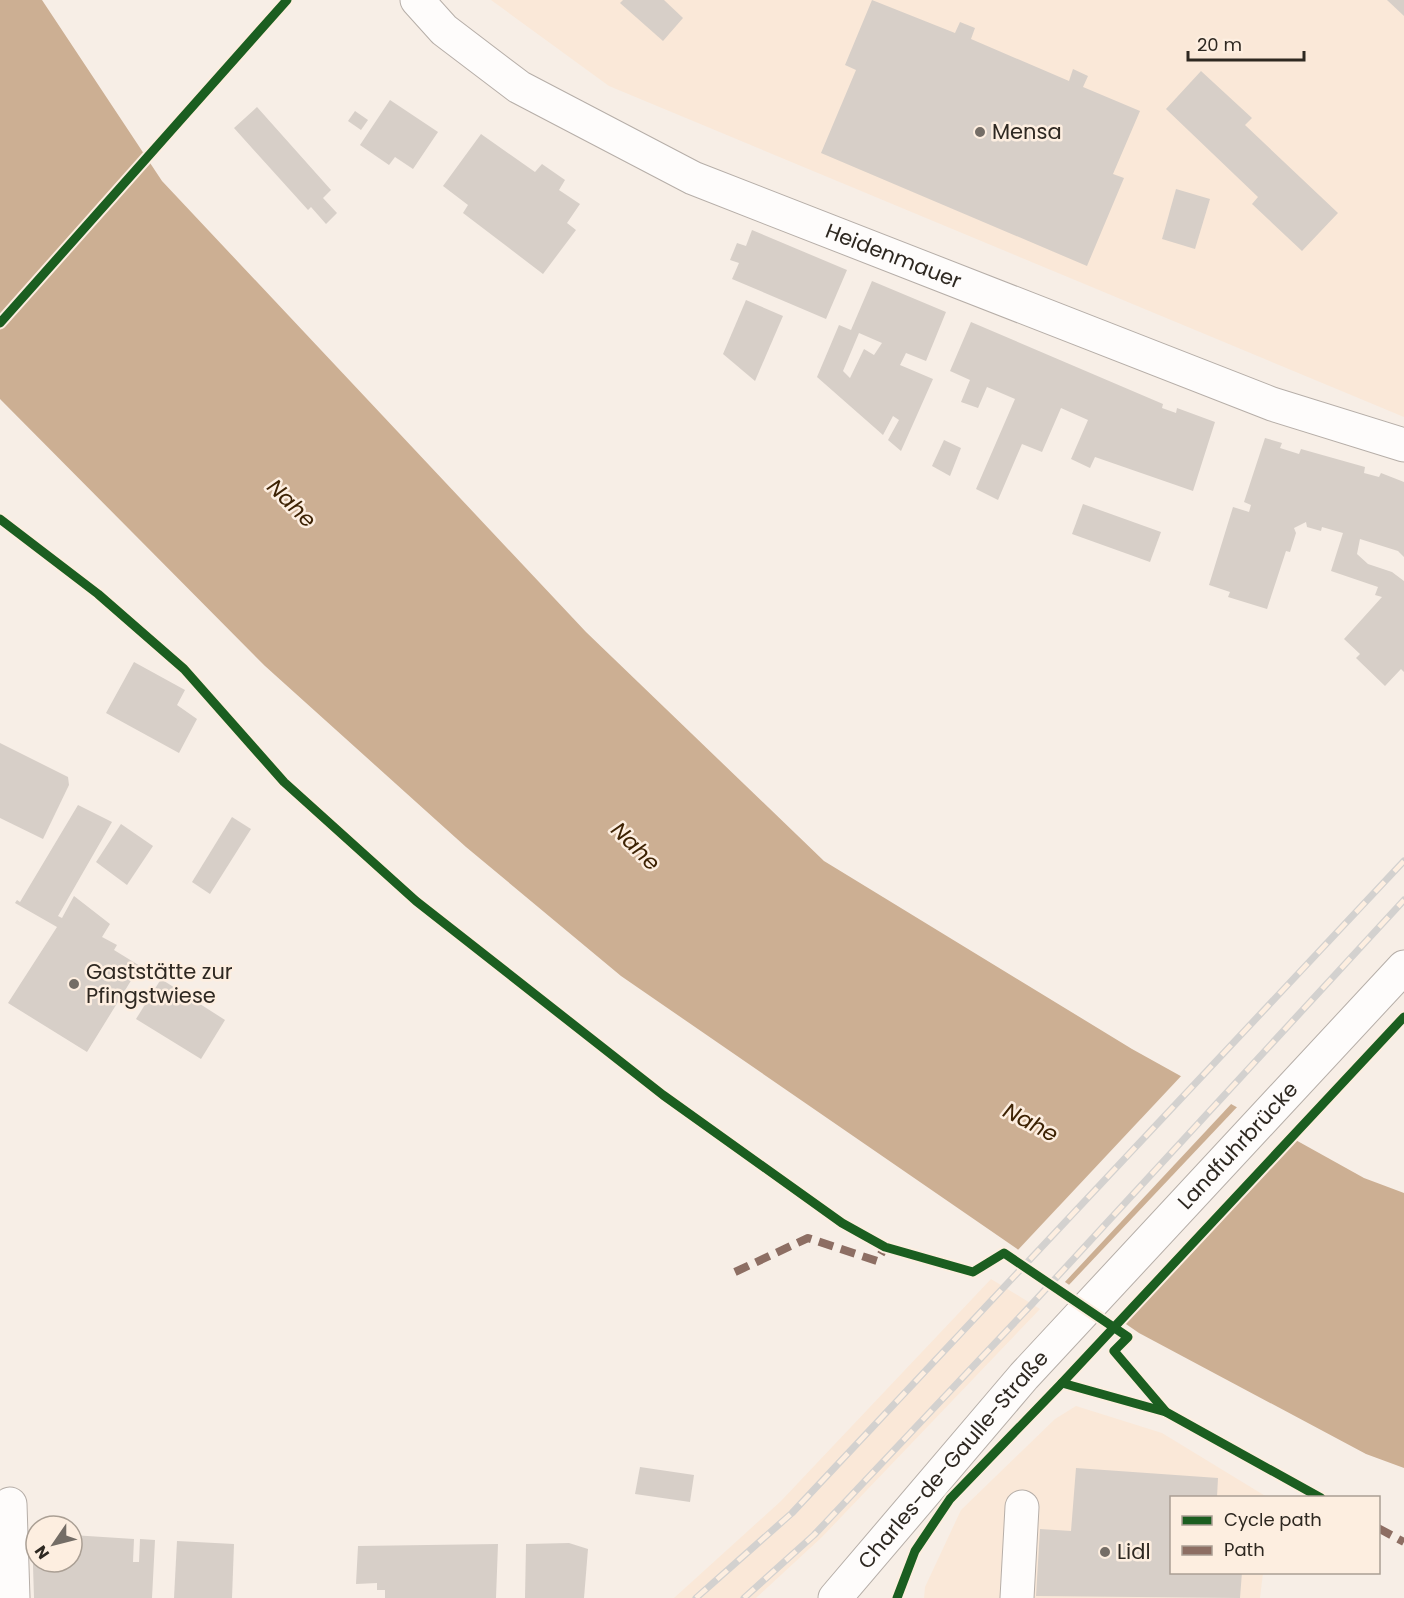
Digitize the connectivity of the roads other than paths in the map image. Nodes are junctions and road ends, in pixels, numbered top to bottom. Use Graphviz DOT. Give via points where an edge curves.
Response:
graph roads {
  1 [pos="417,0"];
  2 [pos="1404,445"];
  3 [pos="1404,967"];
  4 [pos="1072,1323"];
  5 [pos="10,1504"];
  6 [pos="1022,1507"];
  7 [pos="13,1598"];
  8 [pos="835,1598"];
  9 [pos="1017,1598"];
  1 -- 2 [label="street, Heidenmauer" via="444,30 519,87 693,178 1272,404"];
  3 -- 4 [label="street, Landfuhrbrücke"];
  4 -- 8 [label="street, Charles-de-Gaulle-Straße"];
  5 -- 7 [label="street"];
  6 -- 9 [label="street"];
}
